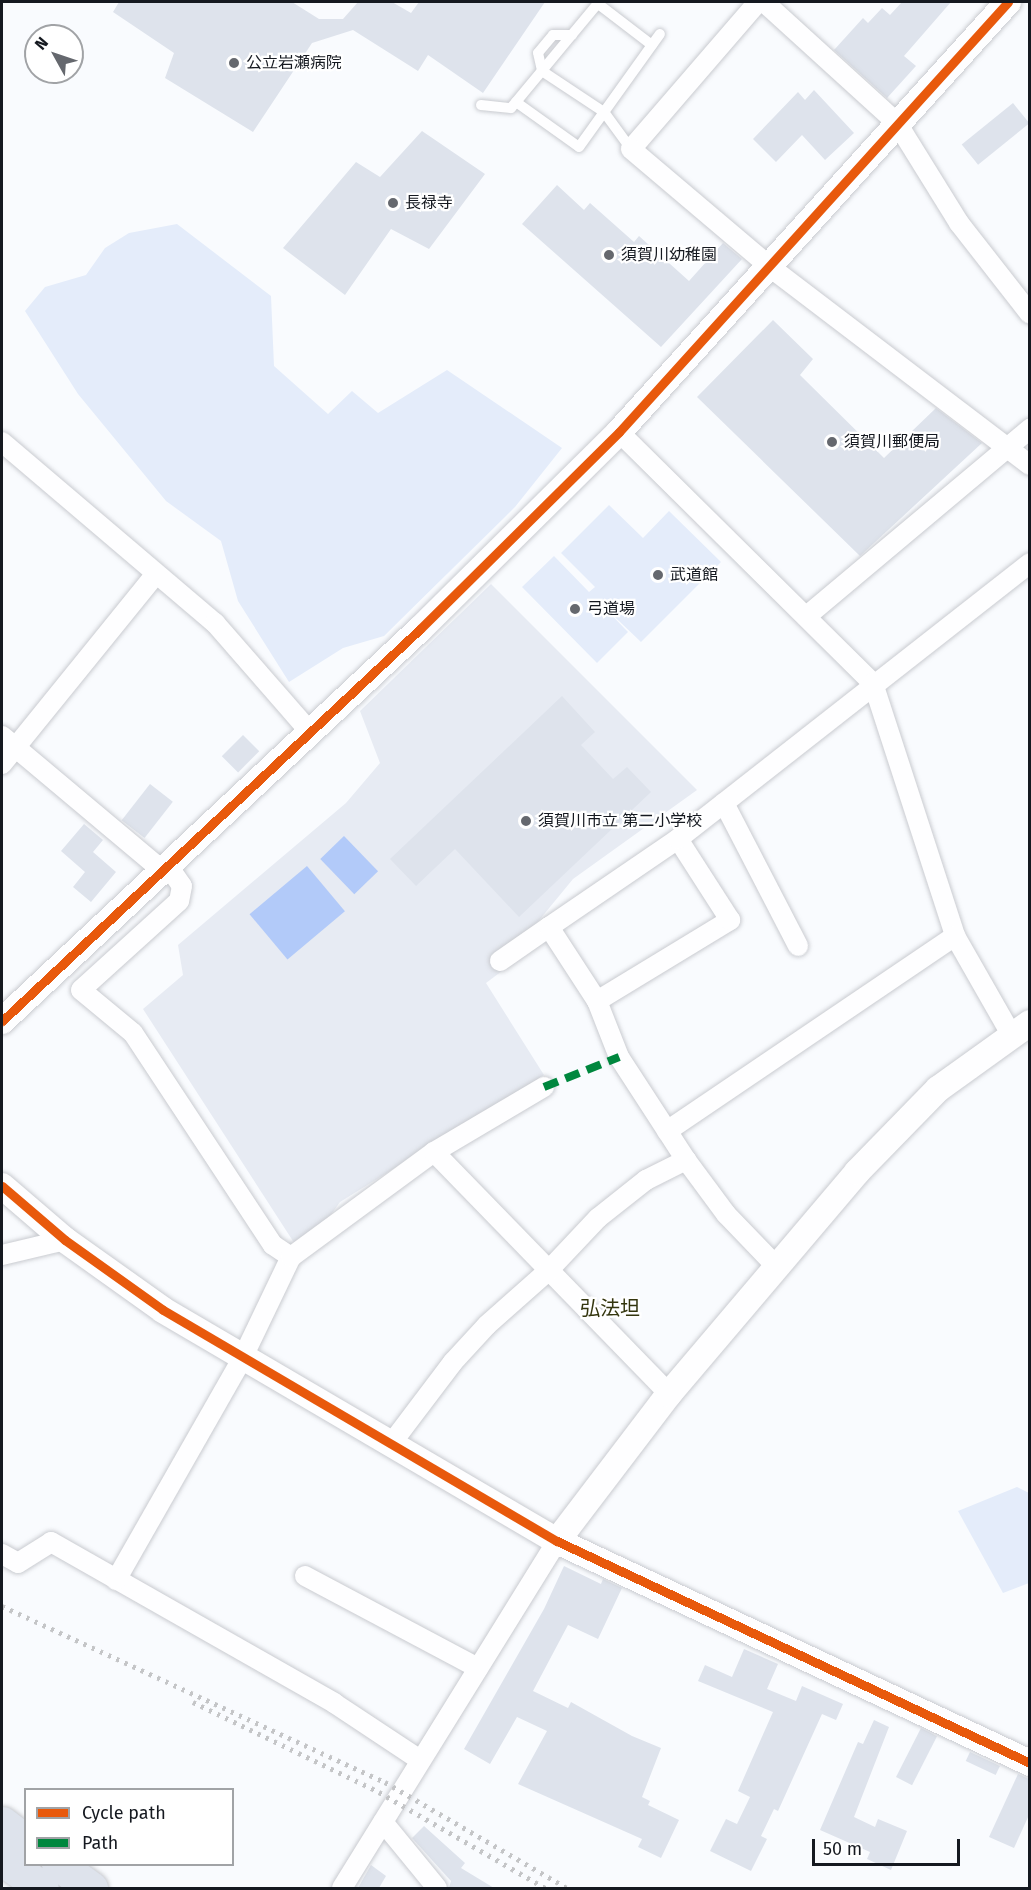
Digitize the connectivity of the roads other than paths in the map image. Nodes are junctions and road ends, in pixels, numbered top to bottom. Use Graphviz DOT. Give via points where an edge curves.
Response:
graph roads {
  1 [pos="598,2"];
  2 [pos="758,2"];
  3 [pos="764,2"];
  4 [pos="1008,2"];
  5 [pos="660,34"];
  6 [pos="652,45"];
  7 [pos="542,71"];
  8 [pos="516,102"];
  9 [pos="481,105"];
  10 [pos="604,112"];
  11 [pos="897,123"];
  12 [pos="631,149"];
  13 [pos="770,267"];
  14 [pos="1029,314"];
  15 [pos="1029,429"];
  16 [pos="619,432"];
  17 [pos="2,442"];
  18 [pos="1007,450"];
  19 [pos="1029,465"];
  20 [pos="1029,563"];
  21 [pos="155,575"];
  22 [pos="808,615"];
  23 [pos="873,683"];
  24 [pos="311,733"];
  25 [pos="8,742"];
  26 [pos="2,764"];
  27 [pos="724,803"];
  28 [pos="678,839"];
  29 [pos="165,868"];
  30 [pos="549,927"];
  31 [pos="955,936"];
  32 [pos="798,946"];
  33 [pos="500,961"];
  34 [pos="597,1001"];
  35 [pos="2,1021"];
  36 [pos="1021,1029"];
  37 [pos="544,1087"];
  38 [pos="667,1131"];
  39 [pos="434,1152"];
  40 [pos="686,1160"];
  41 [pos="2,1186"];
  42 [pos="65,1240"];
  43 [pos="2,1256"];
  44 [pos="291,1257"];
  45 [pos="776,1266"];
  46 [pos="548,1271"];
  47 [pos="243,1357"];
  48 [pos="669,1394"];
  49 [pos="391,1444"];
  50 [pos="557,1541"];
  51 [pos="2,1554"];
  52 [pos="305,1576"];
  53 [pos="117,1580"];
  54 [pos="478,1668"];
  55 [pos="420,1760"];
  56 [pos="1029,1763"];
  57 [pos="383,1822"];
  58 [pos="2,1823"];
  59 [pos="24,1840"];
  60 [pos="2,1859"];
  61 [pos="61,1866"];
  62 [pos="42,1888"];
  63 [pos="91,1888"];
  64 [pos="342,1888"];
  65 [pos="437,1888"];
  1 -- 6 [label="lane"];
  1 -- 7 [label="lane"];
  2 -- 12 [label="street"];
  3 -- 11 [label="street"];
  4 -- 11 [label="street"];
  5 -- 6 [label="lane"];
  6 -- 10 [label="lane"];
  7 -- 8 [label="lane"];
  7 -- 10 [label="lane"];
  8 -- 9 [label="lane" via="512,108"];
  8 -- 10 [label="lane" via="579,147"];
  10 -- 12 [label="lane"];
  11 -- 13 [label="street"];
  11 -- 14 [label="street" via="959,223"];
  12 -- 13 [label="street"];
  13 -- 16 [label="street"];
  13 -- 18 [label="street"];
  15 -- 18 [label="street"];
  16 -- 22 [label="street"];
  16 -- 24 [label="street"];
  17 -- 21 [label="street"];
  18 -- 19 [label="street"];
  18 -- 22 [label="street"];
  20 -- 23 [label="street"];
  21 -- 24 [label="street" via="215,623"];
  21 -- 25 [label="street"];
  22 -- 23 [label="street"];
  23 -- 27 [label="street"];
  23 -- 31 [label="street"];
  24 -- 29 [label="street"];
  25 -- 26 [label="street"];
  25 -- 29 [label="street"];
  27 -- 28 [label="street"];
  27 -- 32 [label="street"];
  28 -- 30 [label="street"];
  28 -- 34 [label="street" via="730,920"];
  29 -- 35 [label="street"];
  29 -- 44 [label="street" via="182,886 179,901 81,990 133,1033 273,1245"];
  30 -- 33 [label="street"];
  30 -- 34 [label="street"];
  31 -- 36 [label="street"];
  31 -- 38 [label="street"];
  34 -- 38 [label="street" via="619,1057"];
  36 -- 45 [label="street" via="938,1089 857,1172"];
  37 -- 39 [label="street"];
  38 -- 40 [label="street"];
  39 -- 44 [label="street"];
  39 -- 46 [label="street"];
  40 -- 45 [label="street" via="726,1214"];
  40 -- 46 [label="street" via="646,1180 598,1218"];
  41 -- 42 [label="street"];
  42 -- 43 [label="street"];
  42 -- 47 [label="street" via="163,1310"];
  44 -- 47 [label="street"];
  45 -- 48 [label="street"];
  46 -- 48 [label="street"];
  46 -- 49 [label="street" via="453,1362"];
  47 -- 49 [label="street"];
  47 -- 53 [label="street"];
  48 -- 50 [label="street"];
  49 -- 50 [label="street"];
  50 -- 54 [label="street"];
  50 -- 56 [label="street"];
  51 -- 53 [label="street" via="18,1563 51,1542"];
  52 -- 54 [label="street"];
  53 -- 55 [label="street" via="334,1703"];
  54 -- 55 [label="street"];
  55 -- 57 [label="street"];
  57 -- 64 [label="street"];
  57 -- 65 [label="street"];
  58 -- 59 [label="highway"];
  60 -- 62 [label="highway"];
  61 -- 63 [label="highway"];
}
